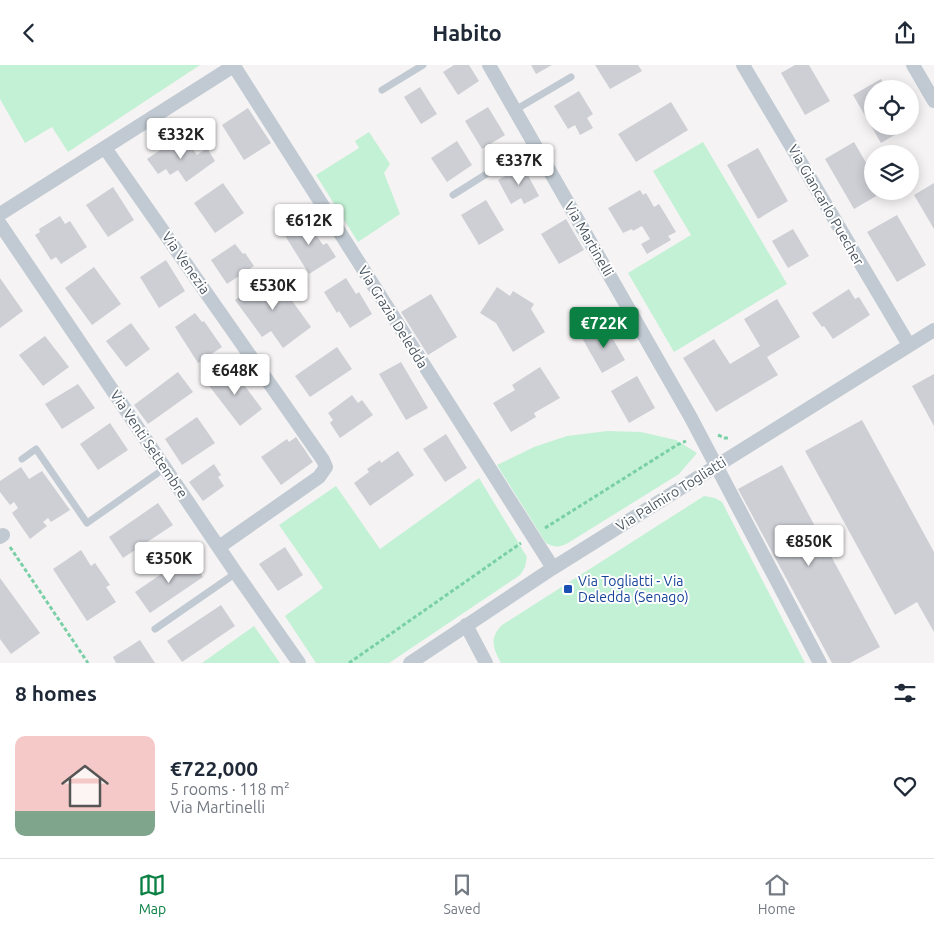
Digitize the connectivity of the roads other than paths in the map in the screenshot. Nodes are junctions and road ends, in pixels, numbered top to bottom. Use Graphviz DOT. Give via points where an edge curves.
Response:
graph roads {
  1 [pos="234,65"];
  2 [pos="423,65"];
  3 [pos="489,65"];
  4 [pos="743,65"];
  5 [pos="913,65"];
  6 [pos="571,77"];
  7 [pos="382,90"];
  8 [pos="934,101"];
  9 [pos="515,110"];
  10 [pos="534,143"];
  11 [pos="105,148"];
  12 [pos="453,195"];
  13 [pos="0,214"];
  14 [pos="0,224"];
  15 [pos="934,330"];
  16 [pos="909,345"];
  17 [pos="22,459"];
  18 [pos="716,466"];
  19 [pos="166,469"];
  20 [pos="219,547"];
  21 [pos="553,568"];
  22 [pos="236,573"];
  23 [pos="466,625"];
  24 [pos="155,629"];
  25 [pos="299,663"];
  26 [pos="410,663"];
  27 [pos="486,663"];
  28 [pos="820,663"];
  1 -- 11 [label="street"];
  1 -- 21 [label="street, Via Grazia Deledda"];
  2 -- 7 [label="lane"];
  3 -- 9 [label="street, Via Martinelli"];
  4 -- 16 [label="street, Via Giancarlo Puecher"];
  5 -- 8 [label="street"];
  6 -- 9 [label="lane"];
  9 -- 10 [label="street, Via Martinelli"];
  10 -- 12 [label="lane"];
  10 -- 18 [label="street, Via Martinelli"];
  11 -- 13 [label="street"];
  11 -- 20 [label="street, Via Venezia" via="326,467 319,477"];
  14 -- 19 [label="street, Via Venti Settembre"];
  15 -- 16 [label="street, Via Palmiro Togliatti"];
  16 -- 18 [label="street, Via Palmiro Togliatti"];
  17 -- 19 [label="lane" via="36,449 87,523"];
  18 -- 21 [label="street, Via Palmiro Togliatti"];
  18 -- 28 [label="street, Via Martinelli"];
  19 -- 20 [label="street, Via Venti Settembre"];
  20 -- 22 [label="street, Via Venti Settembre"];
  21 -- 23 [label="street, Via Palmiro Togliatti"];
  22 -- 24 [label="lane"];
  22 -- 25 [label="street, Via Venti Settembre"];
  23 -- 26 [label="street, Via Palmiro Togliatti"];
  23 -- 27 [label="street"];
}
